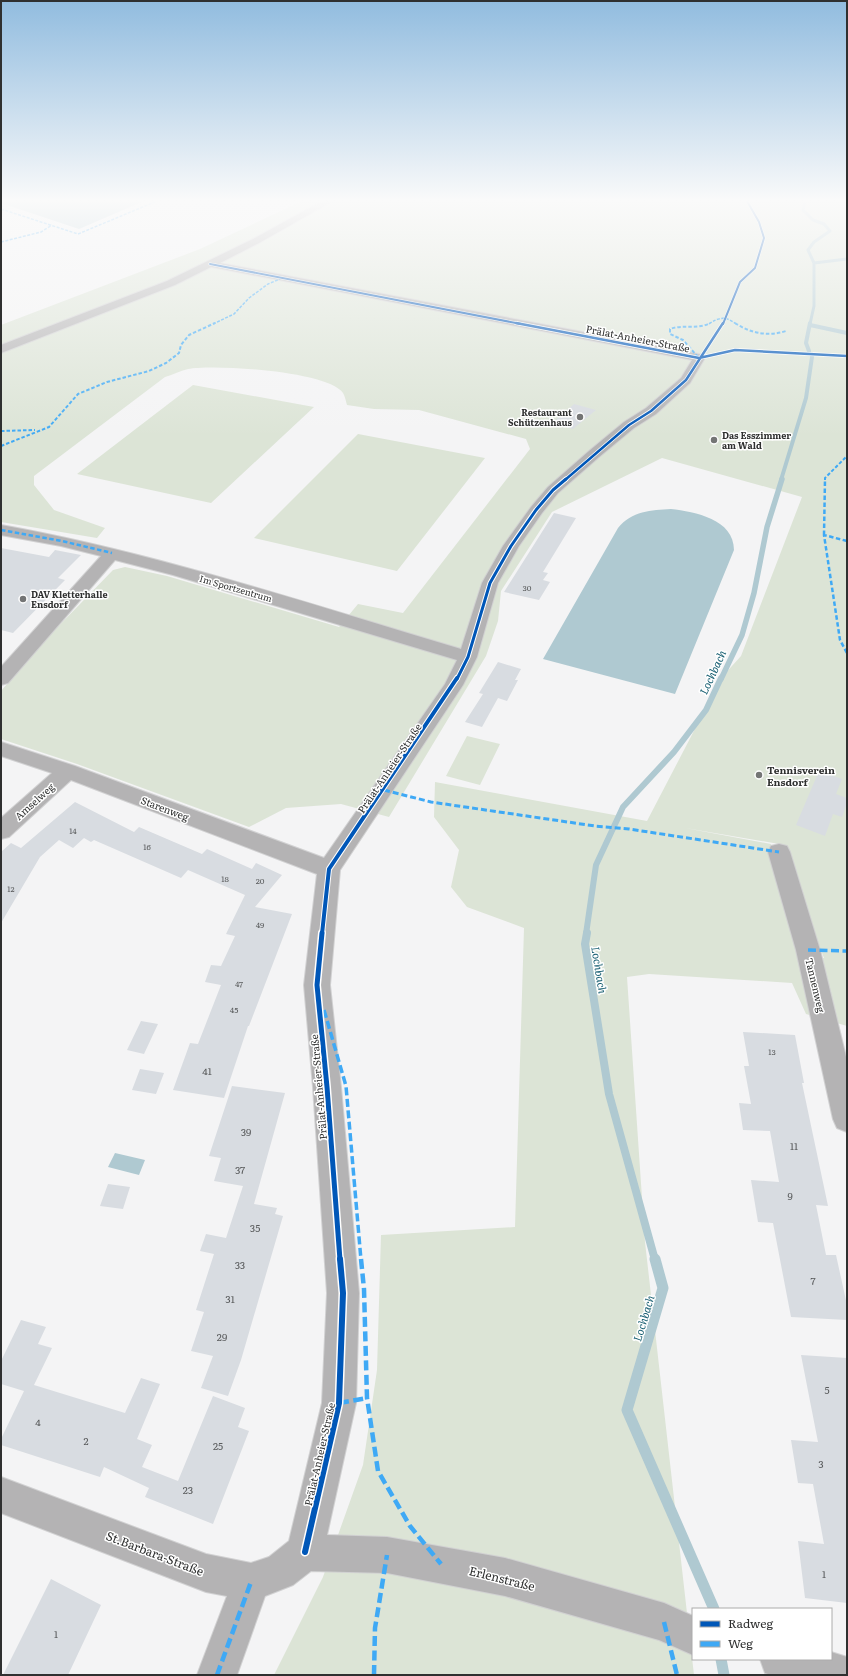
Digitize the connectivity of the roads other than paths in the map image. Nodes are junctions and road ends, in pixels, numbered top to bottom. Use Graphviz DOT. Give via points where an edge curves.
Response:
graph roads {
  1 [pos="176,279"];
  2 [pos="289,279"];
  3 [pos="1,349"];
  4 [pos="1,530"];
  5 [pos="112,554"];
  6 [pos="468,657"];
  7 [pos="1,679"];
  8 [pos="1,749"];
  9 [pos="68,772"];
  10 [pos="1,831"];
  11 [pos="779,852"];
  12 [pos="329,869"];
  13 [pos="847,1119"];
  14 [pos="1,1495"];
  15 [pos="305,1552"];
  16 [pos="251,1582"];
  17 [pos="692,1636"];
  18 [pos="783,1660"];
  19 [pos="217,1675"];
  20 [pos="843,1675"];
  1 -- 3 [label="street"];
  2 -- 6 [label="street, Prälat-Anheier-Straße" via="699,358 686,380 651,411 630,424 594,454 553,490 536,510 490,582"];
  4 -- 5 [label="street, Im Sportzentrum"];
  5 -- 6 [label="street, Im Sportzentrum" via="301,606"];
  5 -- 7 [label="street"];
  6 -- 12 [label="street, Prälat-Anheier-Straße" via="454,685"];
  8 -- 9 [label="street, Starenweg"];
  9 -- 10 [label="street, Amselweg"];
  9 -- 12 [label="street, Starenweg"];
  11 -- 13 [label="street, Tannenweg" via="808,950"];
  12 -- 15 [label="street, Prälat-Anheier-Straße" via="317,985 343,1293 340,1387 339,1403"];
  14 -- 16 [label="street, St.Barbara-Straße" via="206,1573"];
  15 -- 16 [label="street" via="280,1572"];
  15 -- 17 [label="street, Erlenstraße" via="387,1555 505,1577 664,1622"];
  16 -- 19 [label="street"];
  18 -- 20 [label="street"];
}
